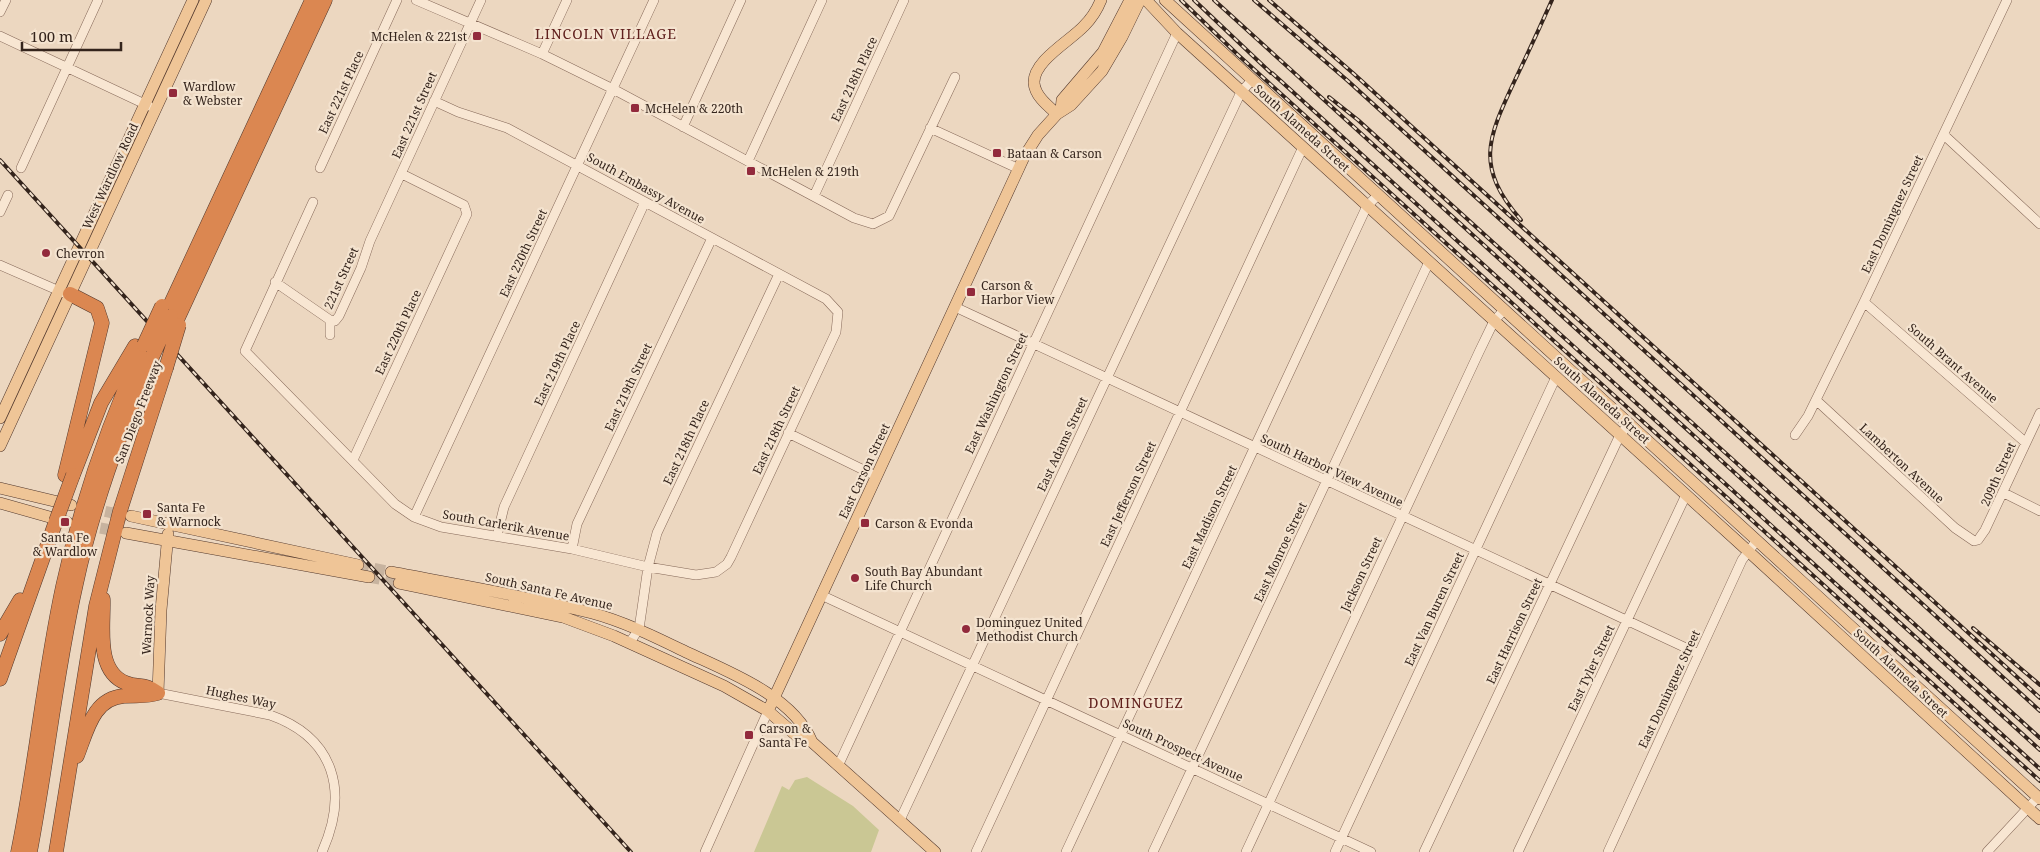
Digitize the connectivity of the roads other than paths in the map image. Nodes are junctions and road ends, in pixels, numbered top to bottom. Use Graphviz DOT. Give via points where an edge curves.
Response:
graph roads {
  1 [pos="6,0"];
  2 [pos="98,0"];
  3 [pos="193,0"];
  4 [pos="206,0"];
  5 [pos="304,0"];
  6 [pos="312,0"];
  7 [pos="317,0"];
  8 [pos="325,0"];
  9 [pos="397,0"];
  10 [pos="416,0"];
  11 [pos="481,0"];
  12 [pos="567,0"];
  13 [pos="654,0"];
  14 [pos="741,0"];
  15 [pos="822,0"];
  16 [pos="904,0"];
  17 [pos="1101,0"];
  18 [pos="1130,0"];
  19 [pos="1140,0"];
  20 [pos="1146,0"];
  21 [pos="1165,0"];
  22 [pos="2007,0"];
  23 [pos="0,12"];
  24 [pos="469,24"];
  25 [pos="1177,34"];
  26 [pos="0,36"];
  27 [pos="1114,41"];
  28 [pos="542,54"];
  29 [pos="67,68"];
  30 [pos="955,77"];
  31 [pos="1252,80"];
  32 [pos="613,89"];
  33 [pos="1241,92"];
  34 [pos="434,101"];
  35 [pos="145,104"];
  36 [pos="156,109"];
  37 [pos="1059,112"];
  38 [pos="683,127"];
  39 [pos="930,128"];
  40 [pos="1944,135"];
  41 [pos="1303,148"];
  42 [pos="748,161"];
  43 [pos="578,165"];
  44 [pos="21,168"];
  45 [pos="320,168"];
  46 [pos="1019,169"];
  47 [pos="402,174"];
  48 [pos="1378,194"];
  49 [pos="8,195"];
  50 [pos="814,196"];
  51 [pos="313,202"];
  52 [pos="645,202"];
  53 [pos="1368,206"];
  54 [pos="0,212"];
  55 [pos="2040,224"];
  56 [pos="712,238"];
  57 [pos="370,241"];
  58 [pos="1429,262"];
  59 [pos="0,265"];
  60 [pos="778,274"];
  61 [pos="275,282"];
  62 [pos="64,293"];
  63 [pos="1864,302"];
  64 [pos="955,307"];
  65 [pos="1504,310"];
  66 [pos="838,312"];
  67 [pos="169,314"];
  68 [pos="330,320"];
  69 [pos="1494,321"];
  70 [pos="330,335"];
  71 [pos="1033,344"];
  72 [pos="151,353"];
  73 [pos="1556,377"];
  74 [pos="1107,378"];
  75 [pos="1816,400"];
  76 [pos="1180,412"];
  77 [pos="2040,413"];
  78 [pos="0,418"];
  79 [pos="1630,423"];
  80 [pos="788,433"];
  81 [pos="1620,435"];
  82 [pos="1795,435"];
  83 [pos="2025,442"];
  84 [pos="0,446"];
  85 [pos="1255,448"];
  86 [pos="353,460"];
  87 [pos="69,475"];
  88 [pos="876,476"];
  89 [pos="1327,480"];
  90 [pos="0,488"];
  91 [pos="2004,493"];
  92 [pos="1686,495"];
  93 [pos="2,505"];
  94 [pos="71,505"];
  95 [pos="2040,511"];
  96 [pos="131,516"];
  97 [pos="1402,516"];
  98 [pos="414,517"];
  99 [pos="62,522"];
  100 [pos="169,525"];
  101 [pos="126,533"];
  102 [pos="497,536"];
  103 [pos="167,540"];
  104 [pos="1757,540"];
  105 [pos="1974,540"];
  106 [pos="572,549"];
  107 [pos="1475,550"];
  108 [pos="1748,551"];
  109 [pos="731,557"];
  110 [pos="42,560"];
  111 [pos="358,565"];
  112 [pos="648,567"];
  113 [pos="392,572"];
  114 [pos="103,576"];
  115 [pos="369,577"];
  116 [pos="398,583"];
  117 [pos="1549,585"];
  118 [pos="821,595"];
  119 [pos="1627,621"];
  120 [pos="638,629"];
  121 [pos="900,632"];
  122 [pos="0,634"];
  123 [pos="630,642"];
  124 [pos="1699,654"];
  125 [pos="972,666"];
  126 [pos="0,679"];
  127 [pos="158,693"];
  128 [pos="774,698"];
  129 [pos="1046,700"];
  130 [pos="768,711"];
  131 [pos="1959,726"];
  132 [pos="1121,735"];
  133 [pos="1949,737"];
  134 [pos="812,742"];
  135 [pos="838,764"];
  136 [pos="1192,768"];
  137 [pos="67,780"];
  138 [pos="2039,798"];
  139 [pos="1268,804"];
  140 [pos="2028,808"];
  141 [pos="2040,819"];
  142 [pos="900,820"];
  143 [pos="24,825"];
  144 [pos="1342,838"];
  145 [pos="14,852"];
  146 [pos="18,852"];
  147 [pos="26,852"];
  148 [pos="30,852"];
  149 [pos="38,852"];
  150 [pos="56,852"];
  151 [pos="322,852"];
  152 [pos="705,852"];
  153 [pos="935,852"];
  154 [pos="976,852"];
  155 [pos="1066,852"];
  156 [pos="1153,852"];
  157 [pos="1246,852"];
  158 [pos="1335,852"];
  159 [pos="1372,852"];
  160 [pos="1424,852"];
  161 [pos="1518,852"];
  162 [pos="1608,852"];
  163 [pos="1987,852"];
  1 -- 23 [label="street"];
  2 -- 29 [label="street"];
  3 -- 35 [label="main road, West Wardlow Road"];
  4 -- 36 [label="main road, West Wardlow Road"];
  5 -- 67 [label="highway, San Diego Freeway" via="171,286"];
  6 -- 67 [label="highway"];
  7 -- 67 [label="highway"];
  8 -- 67 [label="highway" via="188,295"];
  9 -- 45 [label="street, East 221st Place"];
  10 -- 24 [label="street"];
  11 -- 24 [label="street, East 221st Street"];
  12 -- 28 [label="street"];
  13 -- 32 [label="street, East 220th Street"];
  14 -- 38 [label="street"];
  15 -- 42 [label="street"];
  16 -- 50 [label="street, East 218th Place"];
  17 -- 37 [label="main road" via="1086,24 1036,72 1034,83 1037,92"];
  18 -- 27 [label="main road, East Carson Street"];
  19 -- 27 [label="main road, East Carson Street"];
  20 -- 25 [label="main road, South Alameda Street"];
  21 -- 31 [label="main road, South Alameda Street"];
  22 -- 40 [label="street, East Dominguez Street"];
  24 -- 28 [label="street"];
  24 -- 34 [label="street, East 221st Street"];
  25 -- 33 [label="main road, South Alameda Street"];
  25 -- 71 [label="street, East Washington Street"];
  26 -- 29 [label="street"];
  27 -- 37 [label="main road, East Carson Street" via="1102,71 1071,105"];
  28 -- 32 [label="street"];
  29 -- 35 [label="street"];
  29 -- 44 [label="street"];
  30 -- 39 [label="street"];
  31 -- 33 [label="street, East Adams Street"];
  31 -- 48 [label="main road, South Alameda Street"];
  32 -- 38 [label="street"];
  32 -- 43 [label="street, East 220th Street"];
  33 -- 41 [label="main road, South Alameda Street"];
  33 -- 74 [label="street, East Adams Street"];
  34 -- 43 [label="street, South Embassy Avenue" via="507,128"];
  34 -- 47 [label="street, East 221st Street"];
  35 -- 36 [label="street"];
  35 -- 62 [label="main road, West Wardlow Road"];
  36 -- 62 [label="main road, West Wardlow Road"];
  37 -- 46 [label="main road, East Carson Street" via="1034,141"];
  38 -- 42 [label="street"];
  39 -- 46 [label="street"];
  39 -- 50 [label="street" via="889,216 873,224 854,218"];
  40 -- 55 [label="street"];
  40 -- 63 [label="street, East Dominguez Street"];
  41 -- 53 [label="main road, South Alameda Street"];
  41 -- 76 [label="street, East Jefferson Street"];
  42 -- 50 [label="street"];
  43 -- 52 [label="street, South Embassy Avenue"];
  43 -- 98 [label="street, East 220th Street"];
  46 -- 64 [label="main road, East Carson Street"];
  47 -- 57 [label="street, East 221st Street"];
  47 -- 86 [label="street, East 220th Place" via="464,205 467,214"];
  48 -- 53 [label="street, East Madison Street"];
  48 -- 65 [label="main road, South Alameda Street"];
  49 -- 54 [label="street"];
  51 -- 61 [label="street"];
  52 -- 56 [label="street, South Embassy Avenue"];
  52 -- 102 [label="street, East 219th Place" via="504,507"];
  53 -- 58 [label="main road, South Alameda Street"];
  53 -- 85 [label="street, East Madison Street"];
  56 -- 60 [label="street, South Embassy Avenue"];
  56 -- 106 [label="street, East 219th Street" via="577,524"];
  57 -- 68 [label="street, 221st Street" via="362,268 339,316 335,321"];
  58 -- 69 [label="main road, South Alameda Street"];
  58 -- 89 [label="street, East Monroe Street"];
  59 -- 62 [label="street"];
  60 -- 66 [label="street, South Embassy Avenue" via="826,299"];
  60 -- 112 [label="street, East 218th Place" via="657,533"];
  61 -- 68 [label="street"];
  61 -- 86 [label="street, South Carlerik Avenue" via="245,351"];
  62 -- 78 [label="main road, West Wardlow Road"];
  62 -- 84 [label="main road, West Wardlow Road"];
  62 -- 87 [label="highway" via="97,308 102,323"];
  63 -- 75 [label="street, East Dominguez Street"];
  63 -- 83 [label="street, South Brant Avenue"];
  64 -- 71 [label="street, South Harbor View Avenue"];
  64 -- 88 [label="main road, East Carson Street"];
  65 -- 69 [label="street, Jackson Street"];
  65 -- 79 [label="main road, South Alameda Street"];
  66 -- 80 [label="street, East 218th Street" via="836,332"];
  67 -- 72 [label="highway, bridge"];
  67 -- 72 [label="highway, San Diego Freeway, bridge"];
  68 -- 70 [label="street"];
  69 -- 73 [label="main road, South Alameda Street"];
  69 -- 97 [label="street, Jackson Street"];
  71 -- 74 [label="street, South Harbor View Avenue"];
  71 -- 121 [label="street, East Washington Street"];
  72 -- 87 [label="highway" via="101,403"];
  72 -- 114 [label="highway" via="120,511"];
  72 -- 143 [label="highway, San Diego Freeway" via="102,450 70,556 51,648"];
  72 -- 147 [label="highway" via="107,456 72,580"];
  72 -- 148 [label="highway" via="108,469 76,581"];
  72 -- 149 [label="highway, San Diego Freeway" via="89,560 73,632"];
  73 -- 81 [label="main road, South Alameda Street"];
  73 -- 107 [label="street, East Van Buren Street"];
  74 -- 76 [label="street, South Harbor View Avenue"];
  74 -- 125 [label="street, East Adams Street"];
  75 -- 82 [label="street, East Dominguez Street"];
  75 -- 105 [label="street, Lamberton Avenue" via="1955,528"];
  76 -- 85 [label="street, South Harbor View Avenue"];
  76 -- 129 [label="street, East Jefferson Street"];
  77 -- 83 [label="street, 209th Street"];
  79 -- 81 [label="street, East Harrison Street"];
  79 -- 104 [label="main road, South Alameda Street"];
  80 -- 88 [label="street"];
  80 -- 109 [label="street, East 218th Street"];
  81 -- 92 [label="main road, South Alameda Street"];
  81 -- 117 [label="street, East Harrison Street"];
  83 -- 91 [label="street, 209th Street"];
  85 -- 89 [label="street, South Harbor View Avenue"];
  85 -- 132 [label="street, East Madison Street"];
  86 -- 98 [label="street, South Carlerik Avenue" via="395,504"];
  87 -- 99 [label="highway, bridge" via="58,502"];
  88 -- 118 [label="main road, East Carson Street"];
  89 -- 97 [label="street, South Harbor View Avenue"];
  89 -- 136 [label="street, East Monroe Street"];
  90 -- 94 [label="main road"];
  91 -- 95 [label="street"];
  91 -- 105 [label="street, 209th Street" via="1982,536"];
  92 -- 108 [label="main road, South Alameda Street"];
  92 -- 119 [label="street, East Tyler Street"];
  93 -- 99 [label="main road"];
  96 -- 100 [label="main road"];
  97 -- 107 [label="street, South Harbor View Avenue"];
  97 -- 139 [label="street, Jackson Street"];
  98 -- 102 [label="street, South Carlerik Avenue" via="441,527"];
  99 -- 110 [label="highway"];
  100 -- 103 [label="main road, Warnock Way"];
  100 -- 111 [label="main road"];
  101 -- 103 [label="main road"];
  102 -- 106 [label="street, South Carlerik Avenue"];
  103 -- 115 [label="main road"];
  103 -- 127 [label="main road, Warnock Way"];
  104 -- 108 [label="street, East Dominguez Street"];
  104 -- 131 [label="main road, South Alameda Street"];
  106 -- 112 [label="street, South Carlerik Avenue"];
  107 -- 117 [label="street, South Harbor View Avenue"];
  107 -- 144 [label="street, East Van Buren Street"];
  108 -- 124 [label="street, East Dominguez Street"];
  108 -- 133 [label="main road, South Alameda Street"];
  109 -- 112 [label="street, South Carlerik Avenue" via="721,569 703,576"];
  110 -- 122 [label="highway"];
  110 -- 126 [label="highway"];
  112 -- 120 [label="street, East 218th Place"];
  113 -- 120 [label="main road, South Santa Fe Avenue" via="584,611"];
  114 -- 127 [label="highway" via="107,666 120,680 128,684 148,685"];
  114 -- 137 [label="highway"];
  116 -- 123 [label="main road, South Santa Fe Avenue" via="563,617"];
  117 -- 119 [label="street, South Harbor View Avenue"];
  117 -- 160 [label="street, East Harrison Street"];
  118 -- 121 [label="street, South Prospect Avenue"];
  118 -- 128 [label="main road, East Carson Street"];
  119 -- 124 [label="street, South Harbor View Avenue"];
  119 -- 161 [label="street, East Tyler Street"];
  120 -- 123 [label="street"];
  120 -- 128 [label="main road, South Santa Fe Avenue" via="729,671"];
  121 -- 125 [label="street, South Prospect Avenue"];
  121 -- 135 [label="street, East Washington Street"];
  123 -- 130 [label="main road, South Santa Fe Avenue" via="711,679"];
  124 -- 162 [label="street, East Dominguez Street"];
  125 -- 129 [label="street, South Prospect Avenue"];
  125 -- 142 [label="street, East Adams Street"];
  127 -- 137 [label="highway" via="146,697 116,697 103,703 93,715"];
  127 -- 151 [label="street, Hughes Way" via="270,715 287,721 314,740 334,776 336,798 334,819"];
  128 -- 130 [label="main road, East Carson Street"];
  128 -- 134 [label="main road, South Santa Fe Avenue" via="806,727"];
  129 -- 132 [label="street, South Prospect Avenue"];
  129 -- 154 [label="street, East Jefferson Street"];
  130 -- 134 [label="main road, South Santa Fe Avenue" via="797,736"];
  130 -- 152 [label="street, East Carson Street"];
  131 -- 133 [label="main road"];
  131 -- 138 [label="main road, South Alameda Street"];
  132 -- 136 [label="street, South Prospect Avenue"];
  132 -- 155 [label="street, East Madison Street"];
  133 -- 140 [label="main road, South Alameda Street"];
  134 -- 135 [label="main road, South Santa Fe Avenue"];
  135 -- 142 [label="main road, South Santa Fe Avenue"];
  136 -- 139 [label="street, South Prospect Avenue"];
  136 -- 156 [label="street, East Monroe Street"];
  137 -- 150 [label="highway"];
  138 -- 140 [label="street"];
  139 -- 144 [label="street, South Prospect Avenue"];
  139 -- 157 [label="street, Jackson Street"];
  140 -- 141 [label="main road, South Alameda Street"];
  140 -- 163 [label="street"];
  142 -- 153 [label="main road, South Santa Fe Avenue"];
  143 -- 145 [label="highway"];
  143 -- 146 [label="highway, San Diego Freeway"];
  144 -- 158 [label="street, East Van Buren Street"];
  144 -- 159 [label="street, South Prospect Avenue"];
}
